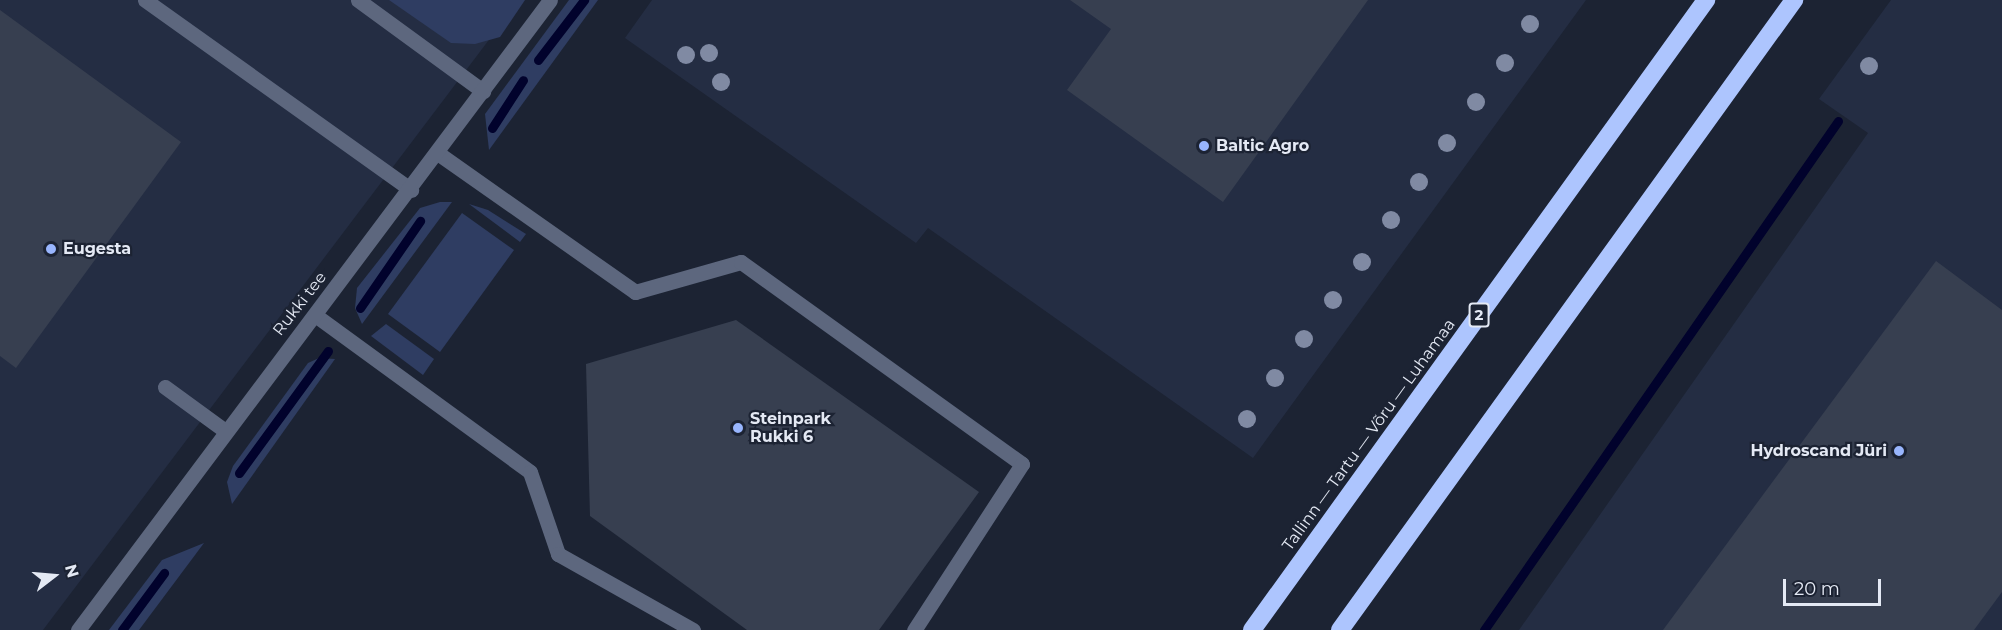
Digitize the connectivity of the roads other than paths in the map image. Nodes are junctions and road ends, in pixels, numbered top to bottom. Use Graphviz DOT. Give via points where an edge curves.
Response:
graph roads {
  1 [pos="145,0"];
  2 [pos="358,0"];
  3 [pos="550,0"];
  4 [pos="1706,0"];
  5 [pos="1794,0"];
  6 [pos="483,91"];
  7 [pos="439,154"];
  8 [pos="411,190"];
  9 [pos="315,315"];
  10 [pos="165,387"];
  11 [pos="224,430"];
  12 [pos="78,630"];
  13 [pos="693,630"];
  14 [pos="914,630"];
  15 [pos="1252,630"];
  16 [pos="1340,630"];
  1 -- 8 [label="street"];
  2 -- 6 [label="street"];
  3 -- 6 [label="street, Rukki tee"];
  4 -- 15 [label="highway, Tallinn — Tartu — Võru — Luhamaa / 2"];
  5 -- 16 [label="highway"];
  6 -- 7 [label="street, Rukki tee"];
  7 -- 8 [label="street, Rukki tee"];
  7 -- 14 [label="street" via="635,292 741,262 1022,464"];
  8 -- 9 [label="street, Rukki tee"];
  9 -- 11 [label="street, Rukki tee"];
  9 -- 13 [label="street" via="530,472 558,554"];
  10 -- 11 [label="street"];
  11 -- 12 [label="street, Rukki tee"];
}
